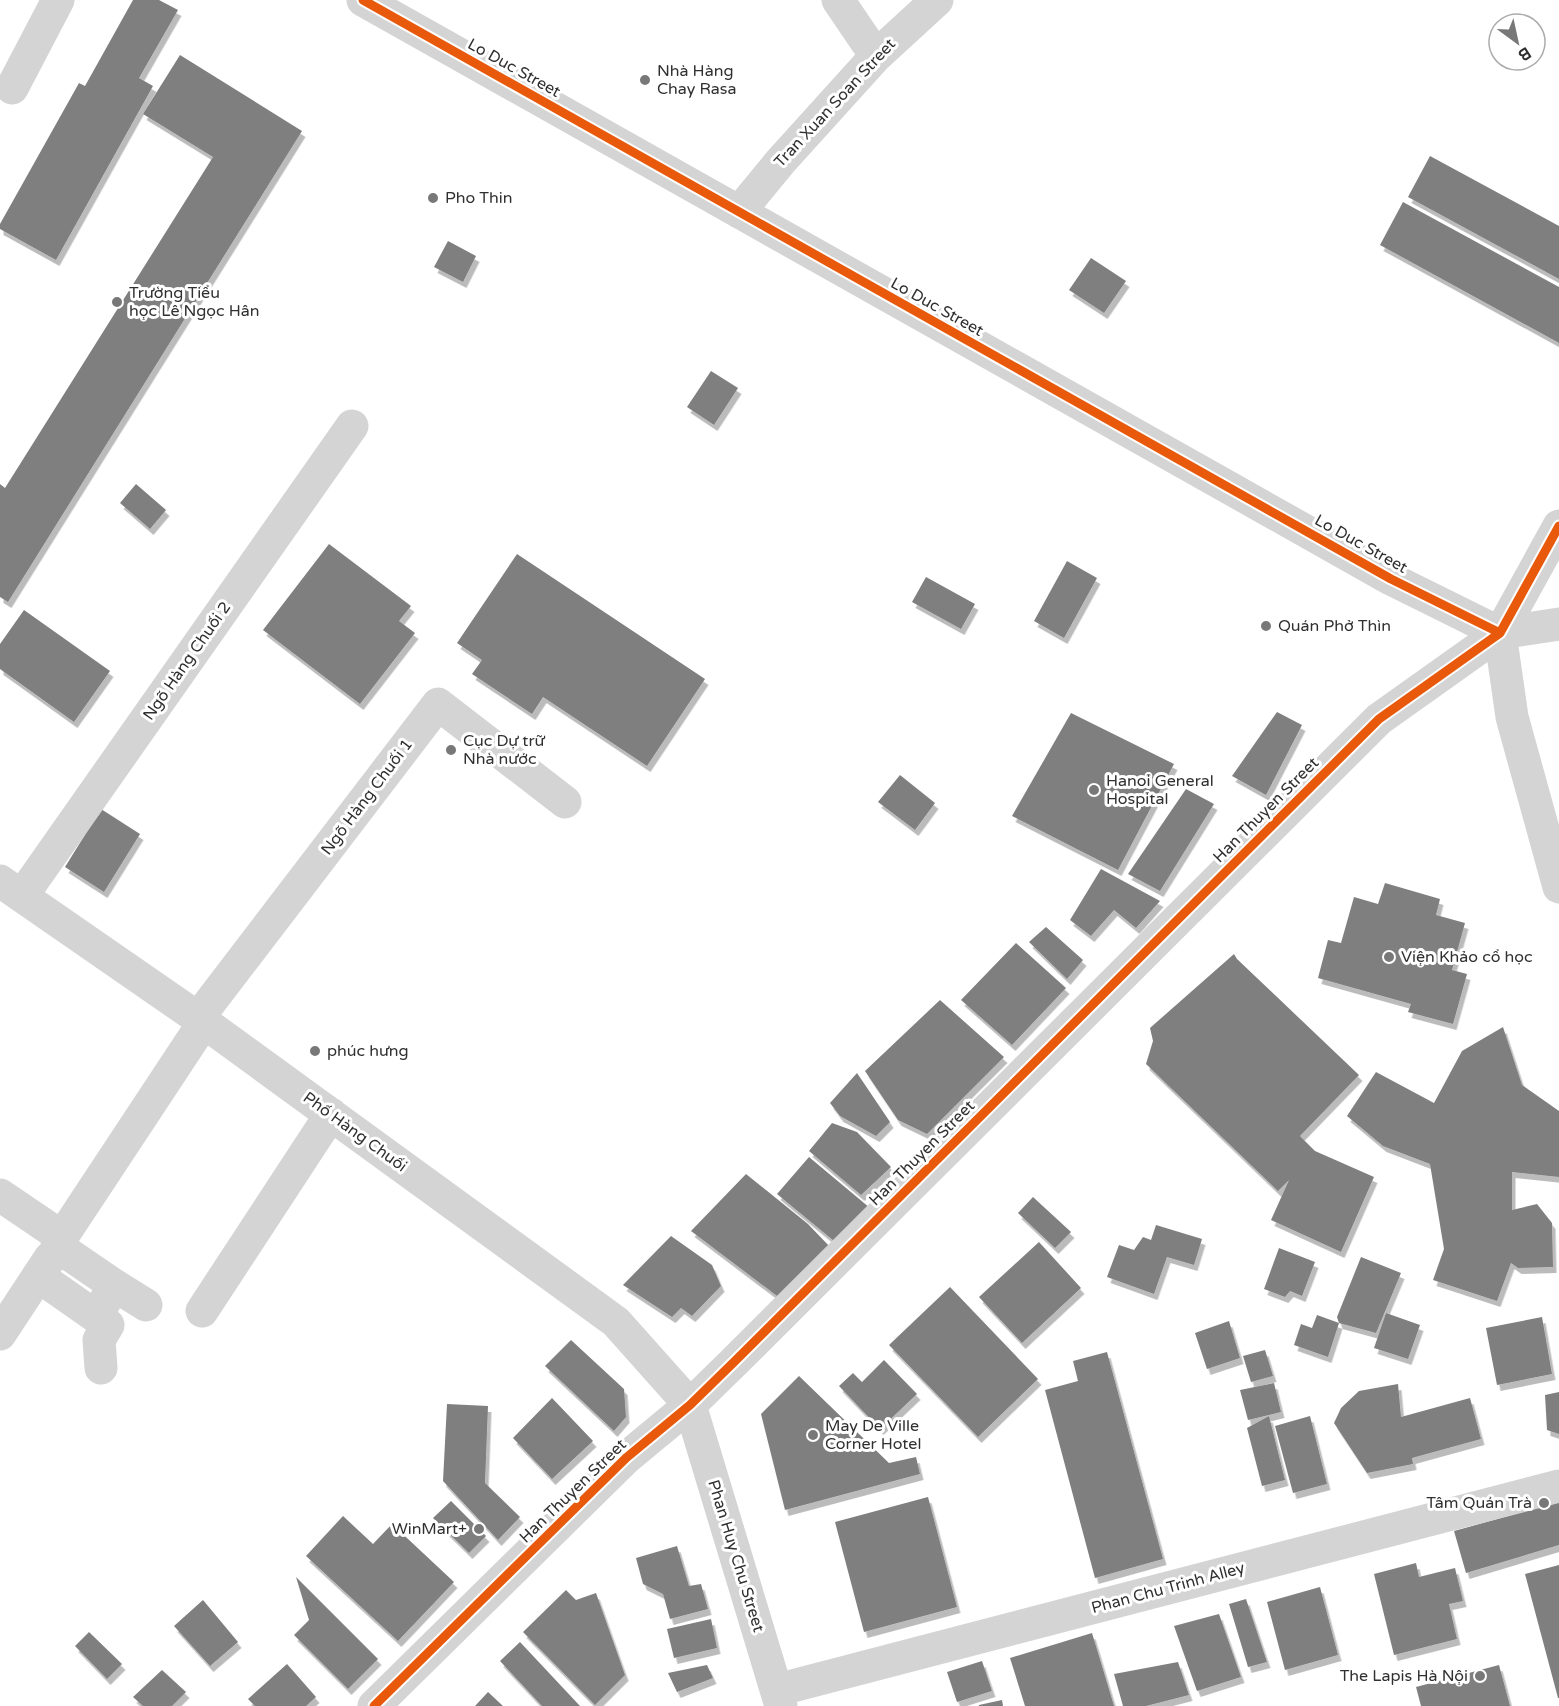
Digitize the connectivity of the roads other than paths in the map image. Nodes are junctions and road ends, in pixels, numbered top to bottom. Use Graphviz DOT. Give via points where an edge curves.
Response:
graph roads {
  1 [pos="58,0"];
  2 [pos="838,0"];
  3 [pos="937,0"];
  4 [pos="382,5"];
  5 [pos="876,56"];
  6 [pos="12,88"];
  7 [pos="739,212"];
  8 [pos="352,426"];
  9 [pos="1559,526"];
  10 [pos="1559,624"];
  11 [pos="1500,633"];
  12 [pos="565,802"];
  13 [pos="1559,887"];
  14 [pos="11,888"];
  15 [pos="201,1020"];
  16 [pos="331,1114"];
  17 [pos="0,1195"];
  18 [pos="60,1241"];
  19 [pos="38,1276"];
  20 [pos="146,1305"];
  21 [pos="202,1311"];
  22 [pos="0,1334"];
  23 [pos="101,1368"];
  24 [pos="690,1405"];
  25 [pos="1559,1486"];
  26 [pos="779,1698"];
  27 [pos="374,1706"];
  1 -- 6 [label="street"];
  2 -- 5 [label="street"];
  3 -- 5 [label="street, Tran Xuan Soan Street"];
  4 -- 7 [label="street, Lo Duc Street"];
  5 -- 7 [label="street, Tran Xuan Soan Street"];
  7 -- 11 [label="street, Lo Duc Street" via="1391,579"];
  8 -- 14 [label="street, Ngõ Hàng Chuối 2"];
  9 -- 11 [label="street"];
  10 -- 11 [label="street"];
  11 -- 13 [label="street" via="1512,717"];
  11 -- 24 [label="street, Han Thuyen Street" via="1379,719"];
  12 -- 15 [label="street, Ngõ Hàng Chuối 1" via="438,704"];
  14 -- 15 [label="street, Phố Hàng Chuối"];
  15 -- 16 [label="street, Phố Hàng Chuối"];
  15 -- 18 [label="street"];
  16 -- 21 [label="street"];
  16 -- 24 [label="street, Phố Hàng Chuối" via="616,1322"];
  17 -- 18 [label="street"];
  18 -- 19 [label="street"];
  18 -- 20 [label="street" via="107,1297"];
  19 -- 22 [label="street"];
  19 -- 23 [label="street" via="108,1325 99,1340"];
  24 -- 26 [label="street, Phan Huy Chu Street"];
  24 -- 27 [label="street, Han Thuyen Street" via="626,1458"];
  25 -- 26 [label="street, Phan Chu Trinh Alley"];
}
